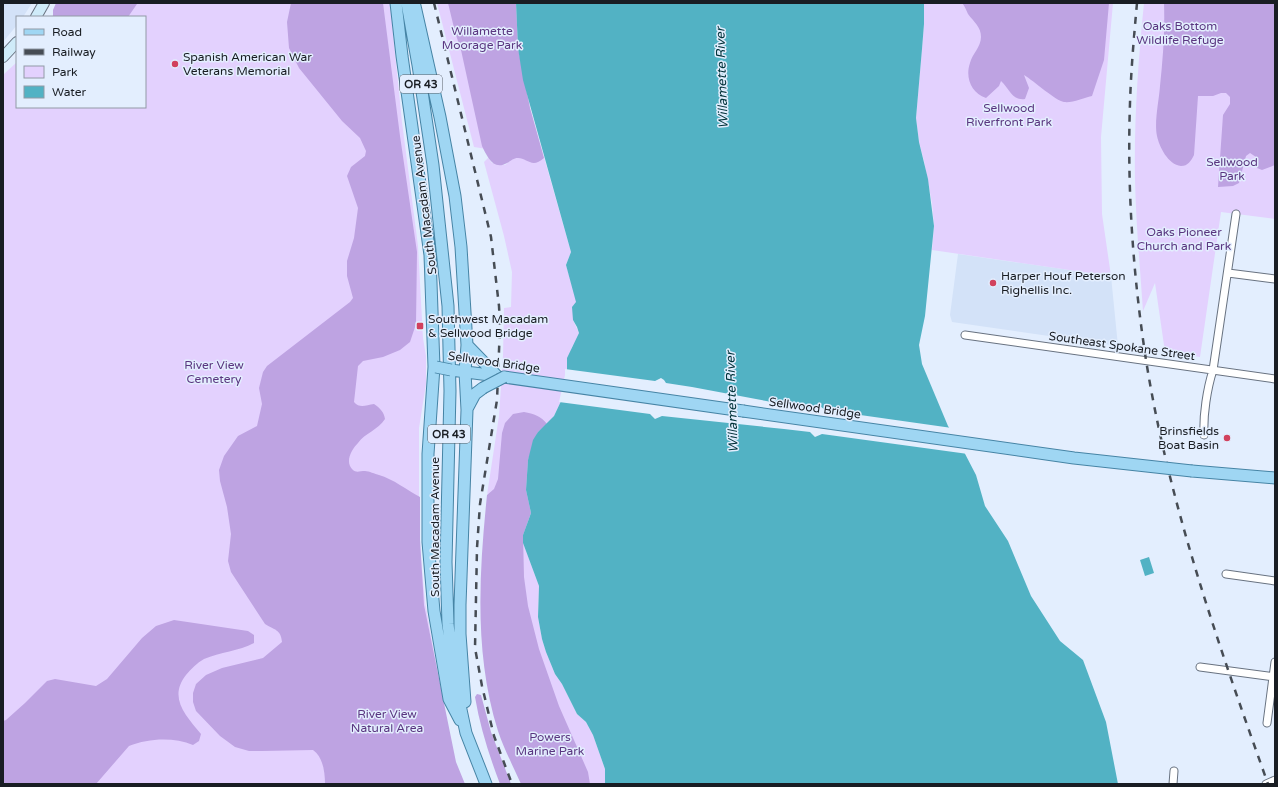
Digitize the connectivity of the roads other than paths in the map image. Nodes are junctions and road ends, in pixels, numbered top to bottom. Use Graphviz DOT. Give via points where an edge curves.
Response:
graph roads {
  1 [pos="44,3"];
  2 [pos="396,3"];
  3 [pos="407,3"];
  4 [pos="412,3"];
  5 [pos="37,16"];
  6 [pos="16,43"];
  7 [pos="3,57"];
  8 [pos="1236,214"];
  9 [pos="1228,273"];
  10 [pos="1275,279"];
  11 [pos="965,335"];
  12 [pos="468,345"];
  13 [pos="435,367"];
  14 [pos="1213,370"];
  15 [pos="466,372"];
  16 [pos="500,377"];
  17 [pos="1275,379"];
  18 [pos="467,410"];
  19 [pos="1204,435"];
  20 [pos="1275,478"];
  21 [pos="1226,574"];
  22 [pos="1275,581"];
  23 [pos="1275,662"];
  24 [pos="1200,667"];
  25 [pos="1274,677"];
  26 [pos="1267,723"];
  27 [pos="466,733"];
  28 [pos="1174,771"];
  29 [pos="486,784"];
  30 [pos="1173,784"];
  1 -- 5 [label="main road"];
  2 -- 13 [label="main road" via="430,255"];
  3 -- 27 [label="main road, South Macadam Avenue / OR 43" via="433,165 448,306 448,624 454,677"];
  4 -- 12 [label="main road" via="415,6 440,117 460,232"];
  6 -- 7 [label="main road"];
  8 -- 9 [label="street"];
  9 -- 10 [label="street"];
  9 -- 14 [label="street"];
  11 -- 14 [label="street, Southeast Spokane Street"];
  12 -- 15 [label="main road"];
  12 -- 16 [label="main road" via="480,360"];
  13 -- 15 [label="main road, Sellwood Bridge, bridge"];
  13 -- 27 [label="main road" via="428,454 428,542 433,604 449,699"];
  14 -- 17 [label="street, Southeast Spokane Street"];
  14 -- 19 [label="street" via="1203,425"];
  15 -- 16 [label="main road, Sellwood Bridge"];
  15 -- 18 [label="main road"];
  16 -- 18 [label="main road, bridge" via="475,394"];
  16 -- 20 [label="main road, Sellwood Bridge, bridge" via="1067,457"];
  18 -- 27 [label="main road" via="460,634"];
  21 -- 22 [label="street"];
  23 -- 25 [label="street"];
  24 -- 25 [label="street"];
  25 -- 26 [label="street"];
  27 -- 29 [label="main road, South Macadam Avenue / OR 43"];
  28 -- 30 [label="street"];
}
